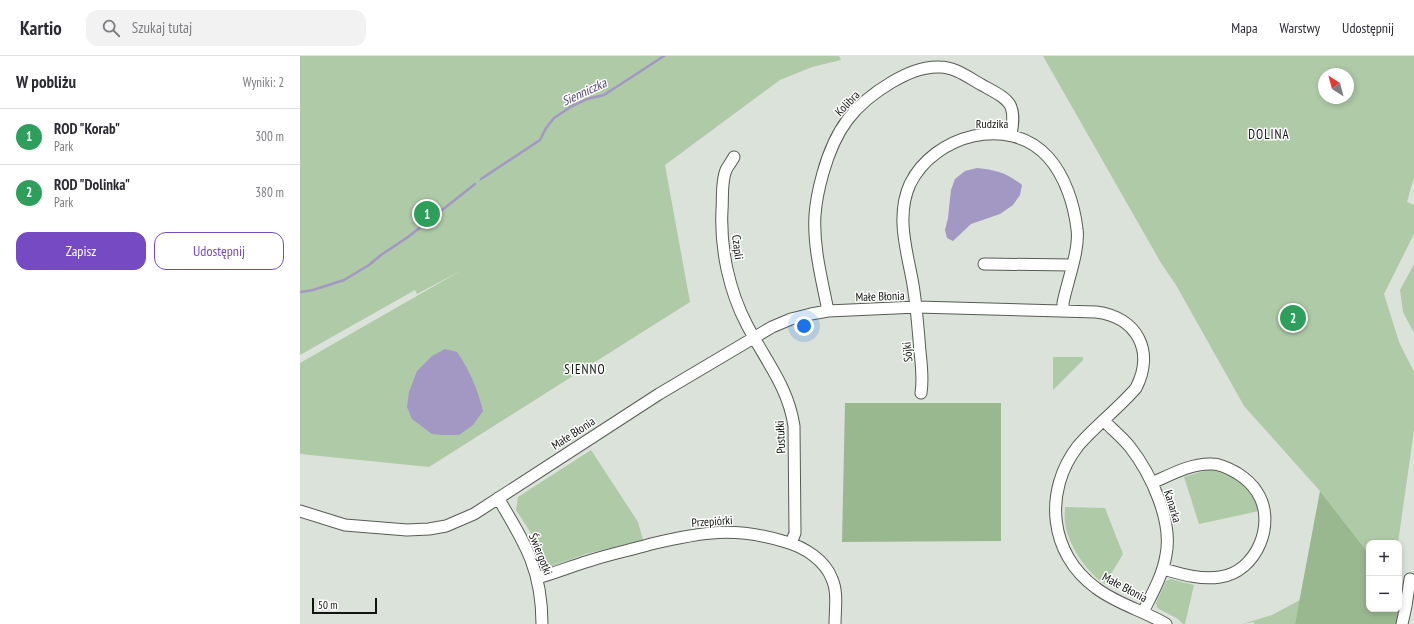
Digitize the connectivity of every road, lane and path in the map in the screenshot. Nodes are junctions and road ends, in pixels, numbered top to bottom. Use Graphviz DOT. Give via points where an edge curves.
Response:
graph roads {
  1 [pos="1011,135"];
  2 [pos="734,157"];
  3 [pos="984,264"];
  4 [pos="1072,265"];
  5 [pos="917,307"];
  6 [pos="1063,310"];
  7 [pos="828,311"];
  8 [pos="754,337"];
  9 [pos="921,393"];
  10 [pos="1104,421"];
  11 [pos="1152,483"];
  12 [pos="498,498"];
  13 [pos="300,511"];
  14 [pos="791,543"];
  15 [pos="1163,569"];
  16 [pos="538,578"];
  17 [pos="1410,579"];
  18 [pos="1142,612"];
  19 [pos="542,624"];
  20 [pos="835,624"];
  21 [pos="1166,624"];
  22 [pos="1402,624"];
  1 -- 4 [label="street, Rudzika" via="1031,144 1048,156 1068,191 1078,231"];
  1 -- 5 [label="street, Rudzika" via="977,135 961,139 930,158 910,185 902,215"];
  1 -- 7 [label="street, Kolibra" via="1014,116 1007,100 950,68 941,66 914,71 880,89 864,102 844,123 830,149 816,201 815,234"];
  2 -- 8 [label="street, Czapli" via="726,171 723,186 724,244 733,290"];
  3 -- 4 [label="street"];
  4 -- 6 [label="street, Rudzika"];
  5 -- 6 [label="street, Małe Błonia"];
  5 -- 7 [label="street, Małe Błonia"];
  5 -- 9 [label="street, Sójki" via="923,380"];
  6 -- 10 [label="street, Małe Błonia" via="1112,315 1128,324 1141,344 1144,367 1140,381"];
  7 -- 8 [label="street, Małe Błonia" via="791,319"];
  8 -- 12 [label="street, Małe Błonia" via="659,394"];
  8 -- 14 [label="street, Pustułki" via="779,380 792,409 795,533"];
  10 -- 11 [label="street, Kanarka" via="1130,448"];
  10 -- 18 [label="street, Małe Błonia" via="1078,446 1064,468 1056,498 1058,530 1069,559 1087,580 1106,594"];
  11 -- 15 [label="street, Kanarka" via="1167,532 1168,544"];
  11 -- 15 [label="street" via="1180,471 1213,464 1243,476 1258,492 1265,512 1260,544 1247,564 1238,571 1208,578"];
  12 -- 13 [label="street, Małe Błonia" via="461,520 424,530 353,526 330,522"];
  12 -- 16 [label="street, Świergotki" via="526,548"];
  14 -- 16 [label="street, Przepiórki" via="738,532 696,534 600,558"];
  14 -- 20 [label="street, Przepiórki" via="811,554 832,577 835,590"];
  15 -- 18 [label="street, Kanarka"];
  16 -- 19 [label="street, Świergotki"];
  17 -- 22 [label="street"];
  18 -- 21 [label="street, Małe Błonia"];
}
